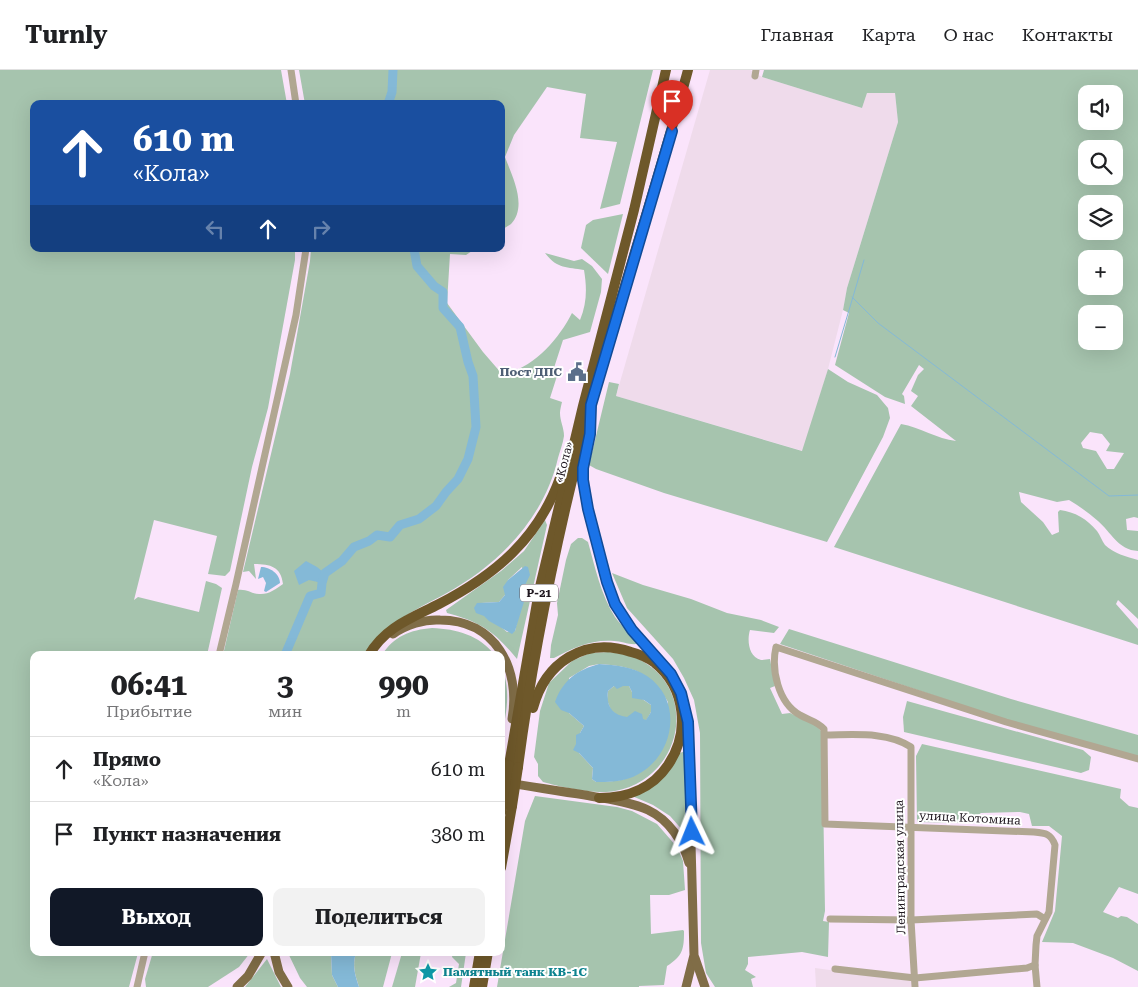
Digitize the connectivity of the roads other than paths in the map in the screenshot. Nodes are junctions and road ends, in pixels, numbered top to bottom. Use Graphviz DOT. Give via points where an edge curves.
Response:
graph roads {
  1 [pos="291,70"];
  2 [pos="666,70"];
  3 [pos="688,70"];
  4 [pos="295,100"];
  5 [pos="306,252"];
  6 [pos="591,405"];
  7 [pos="579,423"];
  8 [pos="220,651"];
  9 [pos="372,651"];
  10 [pos="377,651"];
  11 [pos="501,651"];
  12 [pos="505,660"];
  13 [pos="825,735"];
  14 [pos="1138,759"];
  15 [pos="515,763"];
  16 [pos="505,783"];
  17 [pos="599,798"];
  18 [pos="505,808"];
  19 [pos="910,827"];
  20 [pos="692,881"];
  21 [pos="830,919"];
  22 [pos="1045,919"];
  23 [pos="911,920"];
  24 [pos="694,955"];
  25 [pos="144,956"];
  26 [pos="260,956"];
  27 [pos="275,956"];
  28 [pos="479,956"];
  29 [pos="487,956"];
  30 [pos="1035,965"];
  31 [pos="835,969"];
  32 [pos="915,978"];
  33 [pos="137,987"];
  34 [pos="237,987"];
  35 [pos="288,987"];
  36 [pos="474,987"];
  37 [pos="482,987"];
  38 [pos="686,987"];
  39 [pos="705,987"];
  40 [pos="915,987"];
  41 [pos="1037,987"];
  1 -- 4 [label="street"];
  2 -- 7 [label="highway, «Кола» / Р-21"];
  3 -- 6 [label="highway, «Кола» / Р-21"];
  5 -- 8 [label="street" via="296,315"];
  6 -- 15 [label="highway, «Кола» / Р-21" via="566,508"];
  6 -- 20 [label="main road" via="583,480 607,582 625,622 671,674 686,712"];
  7 -- 9 [label="highway" via="551,498 537,524 517,549 478,582 391,630"];
  7 -- 15 [label="highway, «Кола» / Р-21" via="534,617"];
  10 -- 11 [label="main road" via="395,632 426,621 444,620 460,622 484,634"];
  12 -- 15 [label="main road" via="512,678 514,702 507,747"];
  13 -- 14 [label="street" via="820,724 799,715 784,699 775,666 776,647 1006,722"];
  13 -- 19 [label="street, Ленинградская улица" via="881,736 911,747"];
  13 -- 19 [label="street, улица Котомина" via="825,824"];
  15 -- 17 [label="highway" via="528,736 536,696 552,670 565,659 597,647 623,649 646,658 663,672 677,694 682,717 679,742 666,768 646,787 623,796"];
  15 -- 18 [label="highway, «Кола» / Р-21, bridge"];
  16 -- 17 [label="main road"];
  17 -- 20 [label="main road" via="648,810 663,821 675,832 687,854"];
  19 -- 22 [label="street, улица Котомина" via="1048,834 1055,845"];
  19 -- 23 [label="street, Ленинградская улица"];
  20 -- 24 [label="main road"];
  21 -- 23 [label="street"];
  22 -- 23 [label="street" via="1037,914"];
  22 -- 30 [label="street" via="1037,936"];
  23 -- 32 [label="street, Ленинградская улица"];
  24 -- 38 [label="main road"];
  24 -- 39 [label="main road"];
  25 -- 33 [label="street"];
  26 -- 34 [label="main road"];
  27 -- 35 [label="main road"];
  28 -- 36 [label="highway"];
  29 -- 37 [label="highway"];
  30 -- 32 [label="street"];
  30 -- 41 [label="street"];
  31 -- 32 [label="street"];
  32 -- 40 [label="street, Ленинградская улица"];
}
